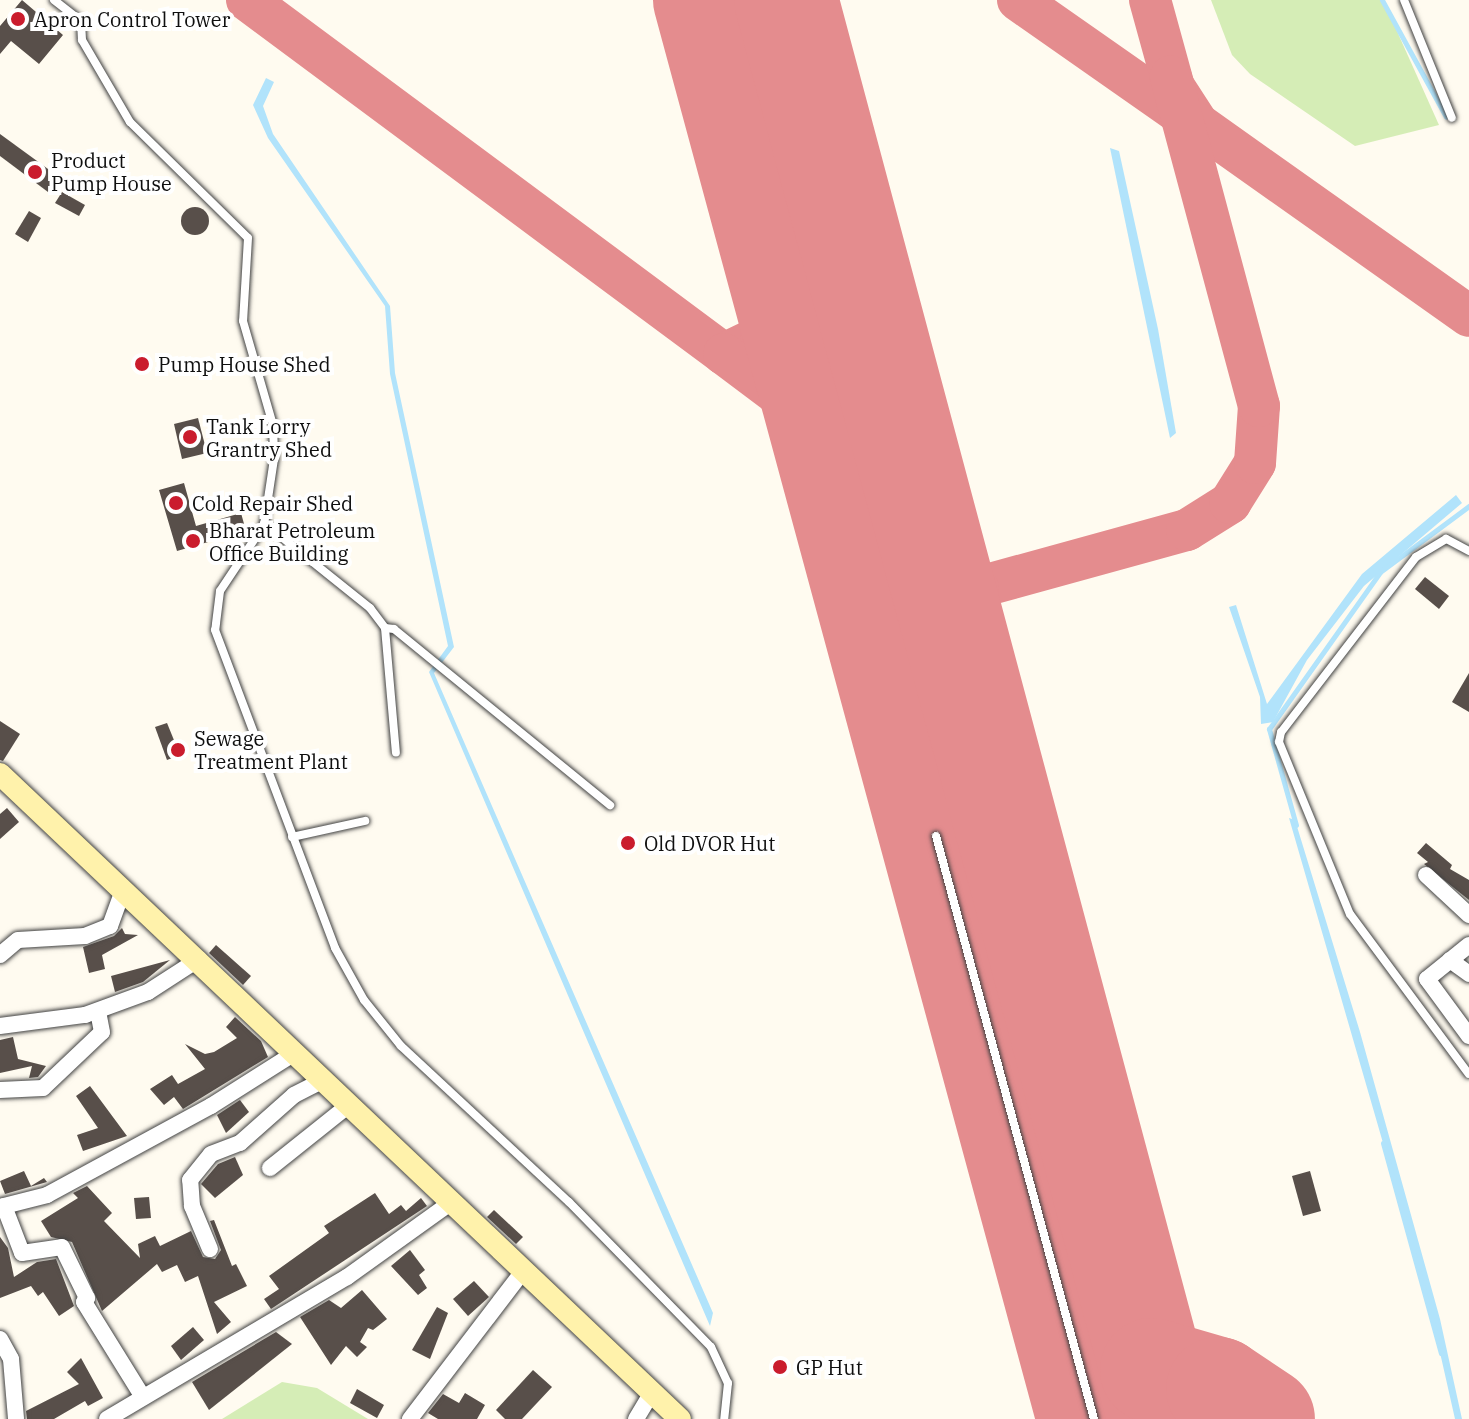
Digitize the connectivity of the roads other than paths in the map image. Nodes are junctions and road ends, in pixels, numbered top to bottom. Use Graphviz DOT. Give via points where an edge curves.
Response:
graph roads {
  1 [pos="54,0"];
  2 [pos="1404,0"];
  3 [pos="1452,118"];
  4 [pos="264,523"];
  5 [pos="1469,551"];
  6 [pos="385,628"];
  7 [pos="396,753"];
  8 [pos="0,774"];
  9 [pos="610,805"];
  10 [pos="365,821"];
  11 [pos="936,836"];
  12 [pos="292,837"];
  13 [pos="1426,875"];
  14 [pos="123,891"];
  15 [pos="1469,915"];
  16 [pos="1469,945"];
  17 [pos="0,955"];
  18 [pos="199,959"];
  19 [pos="1450,960"];
  20 [pos="1469,974"];
  21 [pos="98,1011"];
  22 [pos="0,1026"];
  23 [pos="1469,1036"];
  24 [pos="296,1052"];
  25 [pos="1469,1074"];
  26 [pos="324,1080"];
  27 [pos="0,1090"];
  28 [pos="349,1105"];
  29 [pos="270,1168"];
  30 [pos="449,1204"];
  31 [pos="2,1206"];
  32 [pos="210,1249"];
  33 [pos="523,1271"];
  34 [pos="0,1339"];
  35 [pos="653,1391"];
  36 [pos="143,1397"];
  37 [pos="16,1419"];
  38 [pos="107,1419"];
  39 [pos="410,1419"];
  40 [pos="636,1419"];
  41 [pos="680,1419"];
  42 [pos="724,1419"];
  43 [pos="1094,1419"];
  1 -- 4 [label="lane" via="81,21 82,40 130,122 248,238 243,321 275,446"];
  2 -- 3 [label="lane"];
  4 -- 6 [label="lane" via="370,608"];
  4 -- 12 [label="lane" via="220,591 215,630"];
  5 -- 25 [label="lane" via="1446,539 1411,561 1281,732 1279,742 1350,914"];
  6 -- 7 [label="lane"];
  6 -- 9 [label="lane" via="394,629"];
  8 -- 14 [label="street"];
  10 -- 12 [label="lane"];
  11 -- 43 [label="lane"];
  12 -- 42 [label="lane" via="335,948 371,1011 711,1347 728,1383"];
  13 -- 15 [label="street"];
  14 -- 17 [label="street" via="110,926 85,936 18,940"];
  14 -- 18 [label="street"];
  16 -- 19 [label="street"];
  18 -- 21 [label="street" via="148,992"];
  18 -- 24 [label="street"];
  19 -- 20 [label="street"];
  19 -- 23 [label="street" via="1427,979"];
  21 -- 22 [label="street"];
  21 -- 27 [label="street" via="102,1032 43,1088"];
  24 -- 26 [label="street"];
  24 -- 31 [label="street" via="211,1106 47,1195"];
  26 -- 28 [label="street"];
  26 -- 32 [label="street" via="294,1095 240,1143 211,1154 190,1180 192,1206"];
  28 -- 29 [label="street"];
  28 -- 30 [label="street"];
  30 -- 33 [label="street"];
  30 -- 36 [label="street" via="347,1277"];
  31 -- 36 [label="street" via="22,1253 62,1247 89,1311"];
  33 -- 35 [label="street"];
  33 -- 39 [label="street"];
  34 -- 37 [label="street" via="11,1359"];
  35 -- 40 [label="street"];
  35 -- 41 [label="street"];
  36 -- 38 [label="street"];
}
